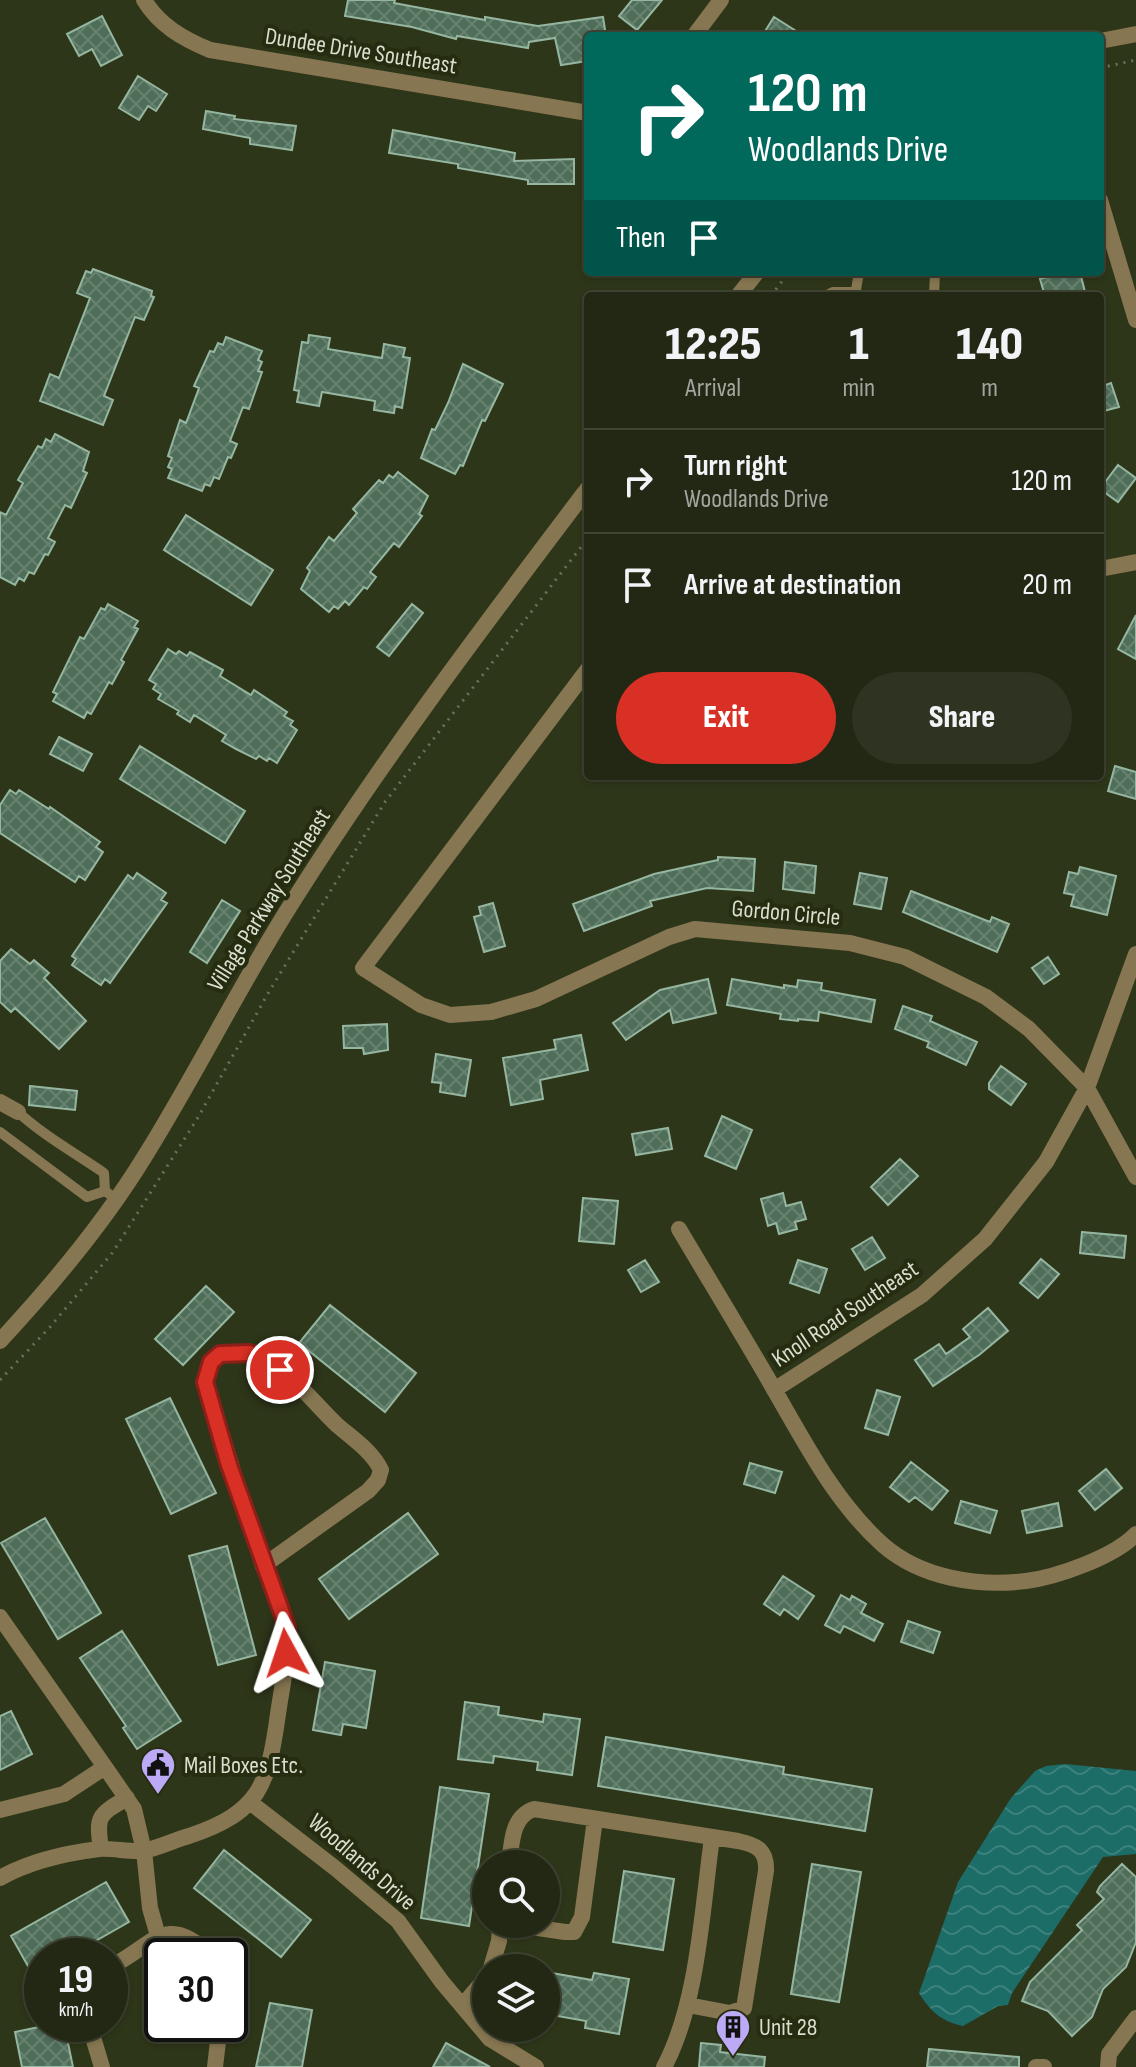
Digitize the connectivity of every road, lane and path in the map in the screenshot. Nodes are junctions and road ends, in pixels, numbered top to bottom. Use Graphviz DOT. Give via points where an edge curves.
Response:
graph roads {
  1 [pos="144,0"];
  2 [pos="721,0"];
  3 [pos="697,32"];
  4 [pos="1136,34"];
  5 [pos="1104,40"];
  6 [pos="1136,60"];
  7 [pos="1104,67"];
  8 [pos="584,112"];
  9 [pos="1104,213"];
  10 [pos="754,276"];
  11 [pos="741,292"];
  12 [pos="1136,320"];
  13 [pos="584,494"];
  14 [pos="584,543"];
  15 [pos="1136,562"];
  16 [pos="1104,568"];
  17 [pos="584,674"];
  18 [pos="1136,954"];
  19 [pos="1087,1088"];
  20 [pos="0,1102"];
  21 [pos="7,1119"];
  22 [pos="1136,1177"];
  23 [pos="110,1195"];
  24 [pos="679,1229"];
  25 [pos="0,1341"];
  26 [pos="0,1380"];
  27 [pos="774,1390"];
  28 [pos="1136,1534"];
  29 [pos="263,1566"];
  30 [pos="0,1617"];
  31 [pos="105,1767"];
  32 [pos="127,1798"];
  33 [pos="251,1803"];
  34 [pos="0,1810"];
  35 [pos="595,1819"];
  36 [pos="712,1838"];
  37 [pos="101,1849"];
  38 [pos="511,1850"];
  39 [pos="144,1851"];
  40 [pos="0,1878"];
  41 [pos="560,1931"];
  42 [pos="158,1936"];
  43 [pos="188,1938"];
  44 [pos="128,1955"];
  45 [pos="472,1994"];
  46 [pos="463,2005"];
  47 [pos="688,2005"];
  48 [pos="1136,2018"];
  49 [pos="94,2042"];
  50 [pos="218,2042"];
  51 [pos="102,2067"];
  52 [pos="215,2067"];
  53 [pos="536,2067"];
  54 [pos="664,2067"];
  55 [pos="1036,2067"];
  56 [pos="1044,2067"];
  57 [pos="1108,2067"];
  1 -- 8 [label="street, Dundee Drive Southeast" via="167,27 210,50"];
  2 -- 3 [label="street"];
  4 -- 5 [label="street"];
  6 -- 7 [label="path"];
  9 -- 12 [label="street"];
  10 -- 11 [label="street"];
  13 -- 23 [label="street, Village Parkway Southeast" via="327,848 171,1114"];
  14 -- 26 [label="path" via="385,802 113,1252"];
  15 -- 16 [label="street"];
  17 -- 19 [label="street, Gordon Circle" via="363,968 421,1005 450,1015 491,1012 536,999 695,929 850,943 905,957 986,997 1029,1029"];
  18 -- 19 [label="street, Knoll Road Southeast"];
  19 -- 22 [label="street, Gordon Circle"];
  19 -- 27 [label="street, Knoll Road Southeast" via="1046,1162 985,1239 922,1295"];
  20 -- 21 [label="street"];
  21 -- 23 [label="lane" via="64,1145 104,1173"];
  21 -- 23 [label="lane" via="87,1197"];
  23 -- 25 [label="street, Village Parkway Southeast" via="56,1279"];
  24 -- 27 [label="street"];
  27 -- 28 [label="street" via="843,1501 884,1545 916,1566 959,1581 1007,1584 1051,1578"];
  29 -- 29 [label="street" via="205,1382 211,1362 220,1354 263,1357 297,1383 375,1458 381,1470 368,1491"];
  29 -- 33 [label="street" via="287,1627 286,1653 273,1750"];
  30 -- 31 [label="street"];
  31 -- 32 [label="street"];
  31 -- 34 [label="street" via="64,1794"];
  32 -- 37 [label="street" via="100,1817"];
  32 -- 39 [label="street"];
  33 -- 39 [label="street" via="218,1825"];
  33 -- 46 [label="street, Woodlands Drive" via="398,1921"];
  35 -- 36 [label="street"];
  35 -- 38 [label="street" via="527,1811 514,1828"];
  35 -- 41 [label="street" via="582,1917 574,1932"];
  36 -- 47 [label="street"];
  36 -- 47 [label="street" via="754,1845 763,1851 766,1871 744,2008 730,2013"];
  37 -- 39 [label="street"];
  37 -- 40 [label="street"];
  39 -- 42 [label="street"];
  42 -- 43 [label="street"];
  42 -- 44 [label="street"];
  45 -- 46 [label="street"];
  46 -- 53 [label="street, Woodlands Drive" via="490,2039"];
  47 -- 54 [label="street"];
  48 -- 57 [label="street" via="1109,2054"];
  49 -- 51 [label="street"];
  50 -- 52 [label="street"];
  55 -- 56 [label="street"];
}
